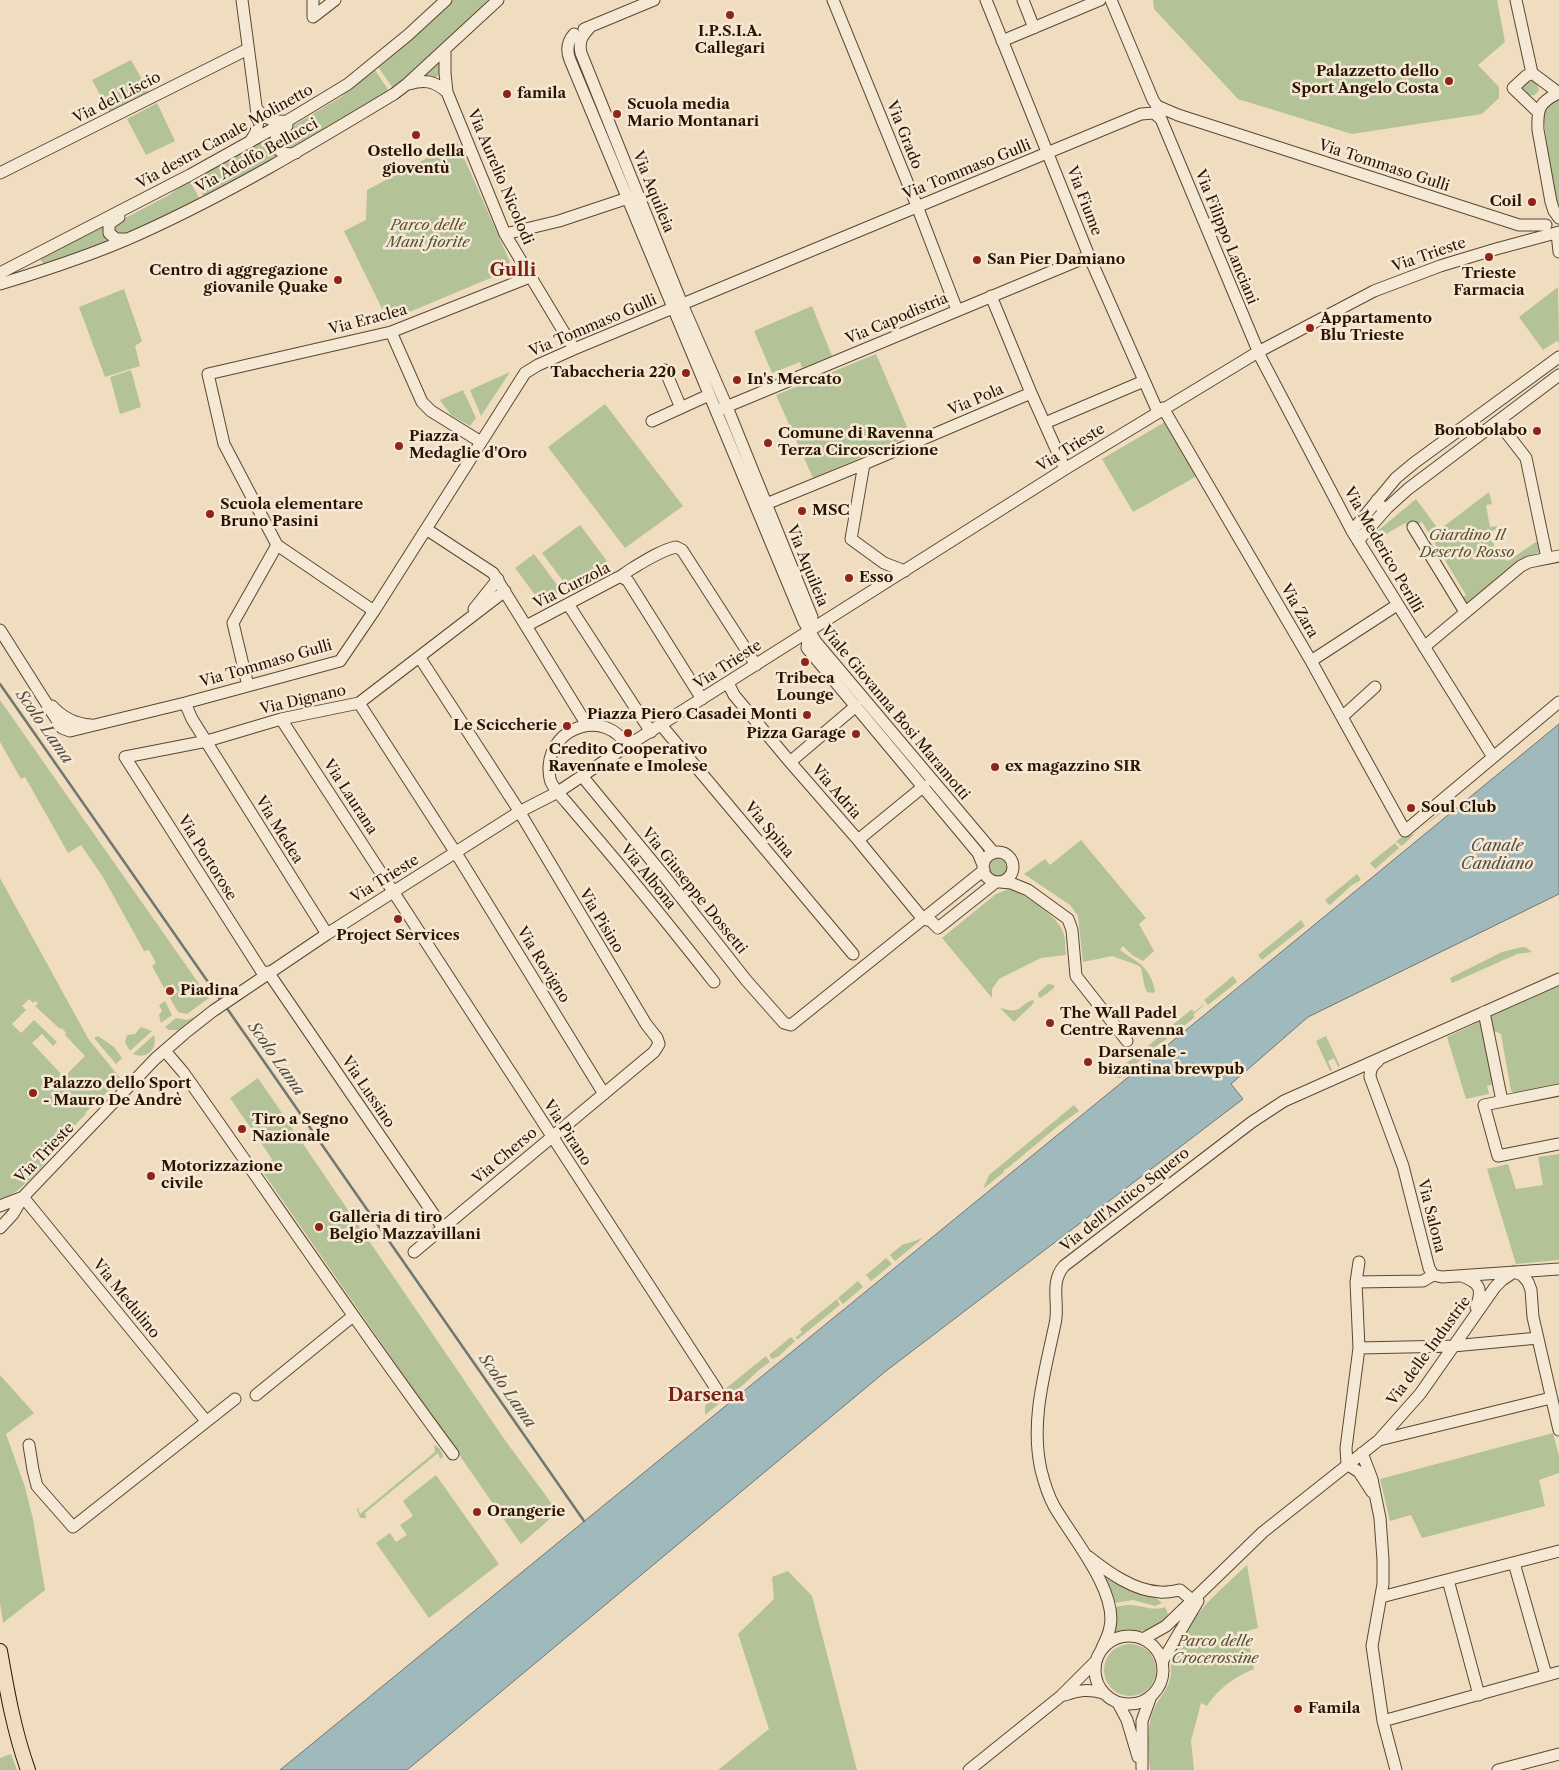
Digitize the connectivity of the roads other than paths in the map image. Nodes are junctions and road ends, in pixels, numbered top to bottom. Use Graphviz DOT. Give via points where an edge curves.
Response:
graph roads {
  1 [pos="242,0"];
  2 [pos="312,0"];
  3 [pos="335,0"];
  4 [pos="446,0"];
  5 [pos="498,0"];
  6 [pos="654,0"];
  7 [pos="833,0"];
  8 [pos="986,0"];
  9 [pos="1023,0"];
  10 [pos="1100,0"];
  11 [pos="1111,0"];
  12 [pos="1516,0"];
  13 [pos="591,26"];
  14 [pos="1034,28"];
  15 [pos="1002,41"];
  16 [pos="248,49"];
  17 [pos="445,49"];
  18 [pos="1532,73"];
  19 [pos="348,84"];
  20 [pos="407,84"];
  21 [pos="447,92"];
  22 [pos="1559,93"];
  23 [pos="1156,105"];
  24 [pos="256,108"];
  25 [pos="1538,112"];
  26 [pos="1141,114"];
  27 [pos="1178,115"];
  28 [pos="288,121"];
  29 [pos="1168,133"];
  30 [pos="249,143"];
  31 [pos="296,153"];
  32 [pos="1049,153"];
  33 [pos="0,174"];
  34 [pos="160,191"];
  35 [pos="632,197"];
  36 [pos="1551,202"];
  37 [pos="917,206"];
  38 [pos="1559,218"];
  39 [pos="1546,225"];
  40 [pos="1558,232"];
  41 [pos="505,234"];
  42 [pos="133,237"];
  43 [pos="1507,246"];
  44 [pos="1559,252"];
  45 [pos="1089,256"];
  46 [pos="0,273"];
  47 [pos="530,277"];
  48 [pos="0,284"];
  49 [pos="991,296"];
  50 [pos="677,306"];
  51 [pos="957,310"];
  52 [pos="391,332"];
  53 [pos="574,349"];
  54 [pos="1258,352"];
  55 [pos="1559,357"];
  56 [pos="666,370"];
  57 [pos="1559,376"];
  58 [pos="1144,381"];
  59 [pos="1031,392"];
  60 [pos="709,395"];
  61 [pos="681,408"];
  62 [pos="722,409"];
  63 [pos="1161,410"];
  64 [pos="652,421"];
  65 [pos="1498,422"];
  66 [pos="1045,423"];
  67 [pos="481,442"];
  68 [pos="864,464"];
  69 [pos="1065,469"];
  70 [pos="1377,500"];
  71 [pos="766,504"];
  72 [pos="1387,508"];
  73 [pos="1413,527"];
  74 [pos="426,529"];
  75 [pos="1355,536"];
  76 [pos="277,545"];
  77 [pos="1559,556"];
  78 [pos="1546,558"];
  79 [pos="905,571"];
  80 [pos="622,577"];
  81 [pos="498,580"];
  82 [pos="505,591"];
  83 [pos="568,604"];
  84 [pos="1397,605"];
  85 [pos="374,611"];
  86 [pos="1465,612"];
  87 [pos="464,622"];
  88 [pos="527,629"];
  89 [pos="0,630"];
  90 [pos="809,631"];
  91 [pos="1424,647"];
  92 [pos="420,658"];
  93 [pos="1311,661"];
  94 [pos="756,665"];
  95 [pos="728,684"];
  96 [pos="248,686"];
  97 [pos="1375,688"];
  98 [pos="702,699"];
  99 [pos="197,700"];
  100 [pos="358,702"];
  101 [pos="1559,702"];
  102 [pos="185,703"];
  103 [pos="856,706"];
  104 [pos="1342,717"];
  105 [pos="281,719"];
  106 [pos="587,725"];
  107 [pos="656,728"];
  108 [pos="205,738"];
  109 [pos="627,746"];
  110 [pos="1491,753"];
  111 [pos="125,757"];
  112 [pos="790,762"];
  113 [pos="582,776"];
  114 [pos="924,786"];
  115 [pos="558,792"];
  116 [pos="519,812"];
  117 [pos="858,840"];
  118 [pos="456,853"];
  119 [pos="994,853"];
  120 [pos="984,867"];
  121 [pos="1013,870"];
  122 [pos="998,882"];
  123 [pos="1028,890"];
  124 [pos="393,892"];
  125 [pos="923,919"];
  126 [pos="327,934"];
  127 [pos="853,954"];
  128 [pos="266,974"];
  129 [pos="1559,978"];
  130 [pos="714,982"];
  131 [pos="1484,1012"];
  132 [pos="1127,1041"];
  133 [pos="659,1044"];
  134 [pos="165,1051"];
  135 [pos="1384,1057"];
  136 [pos="1559,1090"];
  137 [pos="604,1094"];
  138 [pos="1502,1101"];
  139 [pos="551,1136"];
  140 [pos="1559,1144"];
  141 [pos="23,1197"];
  142 [pos="0,1206"];
  143 [pos="0,1228"];
  144 [pos="443,1228"];
  145 [pos="414,1252"];
  146 [pos="1359,1262"];
  147 [pos="1555,1269"];
  148 [pos="1514,1272"];
  149 [pos="1433,1275"];
  150 [pos="1460,1276"];
  151 [pos="1356,1282"];
  152 [pos="1531,1290"];
  153 [pos="353,1316"];
  154 [pos="1473,1316"];
  155 [pos="1538,1338"];
  156 [pos="1453,1346"];
  157 [pos="1359,1348"];
  158 [pos="717,1390"];
  159 [pos="256,1395"];
  160 [pos="1551,1398"];
  161 [pos="235,1399"];
  162 [pos="206,1421"];
  163 [pos="1559,1430"];
  164 [pos="1378,1440"];
  165 [pos="30,1445"];
  166 [pos="1362,1453"];
  167 [pos="453,1454"];
  168 [pos="1347,1464"];
  169 [pos="1376,1498"];
  170 [pos="1559,1551"];
  171 [pos="1084,1554"];
  172 [pos="1514,1562"];
  173 [pos="1448,1580"];
  174 [pos="1381,1596"];
  175 [pos="1192,1605"];
  176 [pos="1143,1639"];
  177 [pos="1102,1648"];
  178 [pos="0,1651"];
  179 [pos="1095,1662"];
  180 [pos="1162,1662"];
  181 [pos="1559,1672"];
  182 [pos="1546,1676"];
  183 [pos="1103,1693"];
  184 [pos="1479,1695"];
  185 [pos="1062,1696"];
  186 [pos="1151,1696"];
  187 [pos="1118,1703"];
  188 [pos="1383,1721"];
  189 [pos="1559,1754"];
  190 [pos="974,1768"];
  191 [pos="1142,1769"];
  192 [pos="28,1770"];
  193 [pos="1396,1770"];
  194 [pos="1498,1770"];
  1 -- 16 [label="street"];
  2 -- 3 [label="street" via="312,17"];
  4 -- 19 [label="street, Via destra Canale Molinetto"];
  5 -- 17 [label="street, Via Adolfo Bellucci"];
  6 -- 13 [label="street"];
  7 -- 37 [label="street, Via Grado"];
  8 -- 15 [label="street, Via Fiume"];
  9 -- 14 [label="street"];
  10 -- 14 [label="street"];
  11 -- 23 [label="street"];
  12 -- 18 [label="street"];
  13 -- 35 [label="street, Via Aquileia" via="579,45"];
  13 -- 35 [label="street, Via Aquileia" via="570,35 568,55"];
  14 -- 15 [label="street"];
  15 -- 32 [label="street, Via Fiume"];
  16 -- 24 [label="street"];
  16 -- 33 [label="street, Via del Liscio"];
  17 -- 20 [label="street, Via Adolfo Bellucci"];
  17 -- 21 [label="street, Via Aurelio Nicolodi"];
  18 -- 22 [label="street"];
  18 -- 25 [label="street" via="1512,88"];
  19 -- 28 [label="street, Via destra Canale Molinetto"];
  19 -- 31 [label="street" via="276,135 275,143 280,152"];
  20 -- 21 [label="street" via="426,80"];
  20 -- 31 [label="street, Via Adolfo Bellucci"];
  21 -- 41 [label="street, Via Aurelio Nicolodi"];
  22 -- 25 [label="street" via="1543,102"];
  23 -- 26 [label="street, Via Tommaso Gulli"];
  23 -- 27 [label="street, Via Tommaso Gulli"];
  24 -- 28 [label="street" via="266,119"];
  24 -- 30 [label="street" via="257,128"];
  25 -- 36 [label="street" via="1538,130"];
  26 -- 29 [label="street, Via Filippo Lanciani" via="1154,113 1161,118"];
  26 -- 32 [label="street, Via Tommaso Gulli"];
  27 -- 29 [label="street" via="1170,119"];
  27 -- 39 [label="street, Via Tommaso Gulli" via="1519,225"];
  28 -- 30 [label="street, Via destra Canale Molinetto"];
  29 -- 54 [label="street, Via Filippo Lanciani"];
  30 -- 34 [label="street, Via destra Canale Molinetto"];
  31 -- 42 [label="street, Via Adolfo Bellucci"];
  32 -- 37 [label="street, Via Tommaso Gulli"];
  32 -- 45 [label="street, Via Fiume"];
  34 -- 42 [label="street" via="110,224 108,231 113,238"];
  34 -- 46 [label="street, Via destra Canale Molinetto"];
  35 -- 41 [label="street" via="559,221"];
  35 -- 50 [label="street, Via Aquileia"];
  36 -- 38 [label="street"];
  36 -- 39 [label="street"];
  37 -- 50 [label="street, Via Tommaso Gulli"];
  37 -- 51 [label="street, Via Grado"];
  39 -- 43 [label="street, Via Trieste" via="1536,234"];
  40 -- 43 [label="street, Via Trieste"];
  40 -- 44 [label="street"];
  41 -- 47 [label="street, Via Aurelio Nicolodi"];
  42 -- 48 [label="street, Via Adolfo Bellucci"];
  43 -- 54 [label="street, Via Trieste" via="1440,266 1374,291"];
  45 -- 49 [label="street, Via Capodistria"];
  45 -- 58 [label="street, Via Fiume"];
  47 -- 52 [label="street, Via Eraclea"];
  47 -- 53 [label="street, Via Aurelio Nicolodi"];
  49 -- 51 [label="street, Via Capodistria"];
  49 -- 59 [label="street"];
  50 -- 53 [label="street, Via Tommaso Gulli"];
  50 -- 60 [label="street, Via Aquileia"];
  50 -- 62 [label="street, Via Aquileia"];
  51 -- 62 [label="street, Via Capodistria"];
  52 -- 67 [label="street" via="422,402"];
  52 -- 76 [label="street, Via Eraclea" via="208,374 224,444"];
  53 -- 67 [label="street, Via Tommaso Gulli" via="525,373"];
  54 -- 63 [label="street, Via Trieste"];
  54 -- 75 [label="street, Via Mederico Perilli"];
  55 -- 70 [label="street" via="1414,463"];
  56 -- 61 [label="street"];
  57 -- 65 [label="street"];
  58 -- 63 [label="street, Via Fiume"];
  58 -- 66 [label="street"];
  59 -- 66 [label="street"];
  59 -- 68 [label="street, Via Pola"];
  60 -- 61 [label="street"];
  60 -- 62 [label="street, Via Aquileia"];
  61 -- 64 [label="street"];
  62 -- 71 [label="street, Via Aquileia"];
  62 -- 90 [label="street, Via Aquileia"];
  63 -- 69 [label="street, Via Trieste"];
  63 -- 93 [label="street, Via Zara"];
  65 -- 72 [label="street"];
  65 -- 78 [label="street" via="1526,458"];
  66 -- 69 [label="street"];
  67 -- 74 [label="street, Via Tommaso Gulli"];
  68 -- 71 [label="street, Via Pola"];
  68 -- 79 [label="street" via="852,538 884,563"];
  69 -- 79 [label="street, Via Trieste"];
  70 -- 72 [label="street" via="1381,507"];
  70 -- 75 [label="street"];
  71 -- 90 [label="street, Via Aquileia" via="812,617"];
  72 -- 75 [label="street"];
  73 -- 86 [label="street"];
  74 -- 81 [label="street, Via Curzola" via="494,573"];
  74 -- 85 [label="street, Via Tommaso Gulli"];
  75 -- 84 [label="street, Via Mederico Perilli"];
  76 -- 85 [label="street"];
  76 -- 96 [label="street" via="233,623"];
  77 -- 78 [label="street"];
  78 -- 86 [label="street" via="1521,566"];
  79 -- 90 [label="street, Via Trieste"];
  80 -- 83 [label="street, Via Curzola"];
  80 -- 94 [label="street, Via Curzola" via="668,549 676,547 682,550"];
  80 -- 98 [label="street" via="628,581"];
  81 -- 82 [label="street, Via Curzola"];
  81 -- 87 [label="street, Via Dignano"];
  82 -- 87 [label="street, Via Dignano"];
  82 -- 88 [label="street, Via Curzola"];
  83 -- 88 [label="street, Via Curzola"];
  83 -- 107 [label="street, Via Spina"];
  84 -- 91 [label="street, Via Mederico Perilli"];
  84 -- 93 [label="street"];
  85 -- 96 [label="street, Via Tommaso Gulli" via="340,661"];
  86 -- 91 [label="street"];
  87 -- 92 [label="street, Via Dignano"];
  88 -- 106 [label="street"];
  89 -- 102 [label="street, Via Tommaso Gulli" via="62,728 70,731 95,726"];
  90 -- 94 [label="street, Via Trieste"];
  90 -- 103 [label="street, Viale Giovanna Bosi Maramotti" via="807,648"];
  90 -- 119 [label="street, Viale Giovanna Bosi Maramotti"];
  91 -- 110 [label="street, Via Mederico Perilli"];
  92 -- 100 [label="street, Via Dignano"];
  92 -- 116 [label="street, Via Pisino"];
  93 -- 104 [label="street, Via Zara"];
  94 -- 95 [label="street, Via Trieste"];
  95 -- 98 [label="street, Via Trieste"];
  95 -- 112 [label="street, Via Adria"];
  96 -- 99 [label="street, Via Tommaso Gulli"];
  97 -- 104 [label="street"];
  98 -- 107 [label="street, Via Trieste"];
  99 -- 102 [label="street, Via Tommaso Gulli"];
  99 -- 108 [label="street, Via Medea" via="195,716"];
  100 -- 105 [label="street, Via Dignano"];
  100 -- 118 [label="street, Via Rovigno"];
  101 -- 110 [label="street"];
  102 -- 108 [label="street, Via Medea"];
  103 -- 112 [label="street"];
  103 -- 114 [label="street, Viale Giovanna Bosi Maramotti"];
  104 -- 110 [label="street, Via Zara" via="1405,831"];
  105 -- 108 [label="street, Via Dignano"];
  105 -- 124 [label="street, Via Laurana"];
  106 -- 109 [label="street" via="606,727 621,736"];
  106 -- 115 [label="street, Via Albona" via="563,736 552,749 549,771"];
  107 -- 109 [label="street, Via Trieste"];
  107 -- 127 [label="street, Via Spina"];
  108 -- 111 [label="street, Via Dignano"];
  108 -- 126 [label="street, Via Medea"];
  109 -- 113 [label="street, Via Trieste"];
  111 -- 128 [label="street, Via Portorose"];
  112 -- 117 [label="street, Via Adria"];
  113 -- 115 [label="street, Via Trieste"];
  113 -- 125 [label="street, Via Giuseppe Dossetti" via="784,1023 791,1025"];
  114 -- 117 [label="street"];
  114 -- 120 [label="street, Viale Giovanna Bosi Maramotti" via="978,853"];
  115 -- 116 [label="street, Via Trieste"];
  115 -- 130 [label="street, Via Albona"];
  116 -- 118 [label="street, Via Trieste"];
  116 -- 133 [label="street, Via Pisino"];
  117 -- 125 [label="street, Via Adria"];
  118 -- 124 [label="street, Via Trieste"];
  118 -- 137 [label="street, Via Rovigno"];
  119 -- 120 [label="street" via="987,857"];
  119 -- 121 [label="street" via="1008,856"];
  120 -- 122 [label="street" via="988,878"];
  120 -- 125 [label="street"];
  121 -- 122 [label="street" via="1008,878"];
  121 -- 123 [label="street"];
  122 -- 123 [label="street"];
  122 -- 125 [label="street" via="938,928"];
  123 -- 132 [label="street" via="1068,919 1076,976"];
  124 -- 126 [label="street, Via Trieste"];
  124 -- 139 [label="street, Via Pirano"];
  126 -- 128 [label="street, Via Trieste"];
  128 -- 134 [label="street, Via Trieste" via="213,1011"];
  128 -- 144 [label="street, Via Lussino"];
  129 -- 131 [label="street, Via dell'Antico Squero"];
  131 -- 135 [label="street, Via dell'Antico Squero"];
  131 -- 138 [label="street"];
  133 -- 137 [label="street, Via Cherso" via="654,1052"];
  134 -- 141 [label="street, Via Trieste"];
  134 -- 153 [label="street" via="196,1090"];
  135 -- 149 [label="street, Via Salona" via="1373,1065 1370,1077 1403,1166"];
  135 -- 171 [label="street, Via dell'Antico Squero" via="1284,1101 1252,1122 1058,1273 1055,1289 1057,1316 1036,1425 1037,1442 1041,1472 1052,1504"];
  136 -- 138 [label="street"];
  137 -- 139 [label="street, Via Cherso"];
  138 -- 140 [label="street" via="1484,1105 1498,1156"];
  139 -- 144 [label="street, Via Cherso"];
  139 -- 158 [label="street, Via Pirano"];
  141 -- 142 [label="street, Via Trieste"];
  141 -- 143 [label="street, Via Trieste"];
  141 -- 162 [label="street, Via Medulino"];
  144 -- 145 [label="street, Via Cherso"];
  146 -- 151 [label="street"];
  147 -- 148 [label="street, Via Salona"];
  147 -- 152 [label="street" via="1539,1278"];
  148 -- 150 [label="street, Via Salona"];
  148 -- 152 [label="street" via="1528,1282"];
  148 -- 154 [label="street, Via delle Industrie" via="1502,1280"];
  149 -- 150 [label="street, Via Salona"];
  149 -- 151 [label="street" via="1423,1281"];
  150 -- 154 [label="street" via="1475,1281 1479,1288 1479,1300"];
  151 -- 157 [label="street"];
  152 -- 155 [label="street"];
  153 -- 159 [label="street"];
  153 -- 167 [label="street"];
  154 -- 156 [label="street, Via delle Industrie"];
  155 -- 156 [label="street"];
  155 -- 160 [label="street"];
  156 -- 157 [label="street"];
  156 -- 164 [label="street, Via delle Industrie" via="1420,1394"];
  157 -- 168 [label="street" via="1346,1448"];
  160 -- 163 [label="street"];
  160 -- 164 [label="street"];
  161 -- 162 [label="street"];
  162 -- 165 [label="street" via="73,1527 37,1486"];
  164 -- 166 [label="street, Via delle Industrie"];
  166 -- 168 [label="street, Via delle Industrie"];
  166 -- 169 [label="street"];
  168 -- 169 [label="street" via="1359,1472"];
  168 -- 175 [label="street, Via delle Industrie" via="1263,1532 1206,1587"];
  169 -- 174 [label="street" via="1383,1560"];
  170 -- 172 [label="street"];
  171 -- 175 [label="street" via="1141,1588 1160,1592 1180,1590"];
  171 -- 177 [label="street, Via dell'Antico Squero" via="1110,1605 1110,1627"];
  172 -- 173 [label="street"];
  172 -- 182 [label="street"];
  173 -- 174 [label="street"];
  173 -- 184 [label="street"];
  174 -- 188 [label="street" via="1372,1646"];
  175 -- 176 [label="street, Via delle Industrie"];
  175 -- 180 [label="street, Via delle Industrie"];
  176 -- 177 [label="street" via="1121,1637"];
  176 -- 180 [label="street" via="1155,1649"];
  177 -- 179 [label="street"];
  178 -- 192 [label="main road" via="17,1738"];
  179 -- 183 [label="street" via="1094,1673"];
  179 -- 185 [label="street"];
  180 -- 186 [label="street" via="1161,1680"];
  181 -- 182 [label="street"];
  182 -- 184 [label="street"];
  183 -- 185 [label="street" via="1079,1690"];
  183 -- 187 [label="street"];
  184 -- 188 [label="street"];
  185 -- 190 [label="street"];
  186 -- 187 [label="street" via="1141,1702"];
  186 -- 191 [label="street" via="1142,1721"];
  187 -- 191 [label="street" via="1127,1720"];
  188 -- 193 [label="street"];
  189 -- 194 [label="street"];
}
